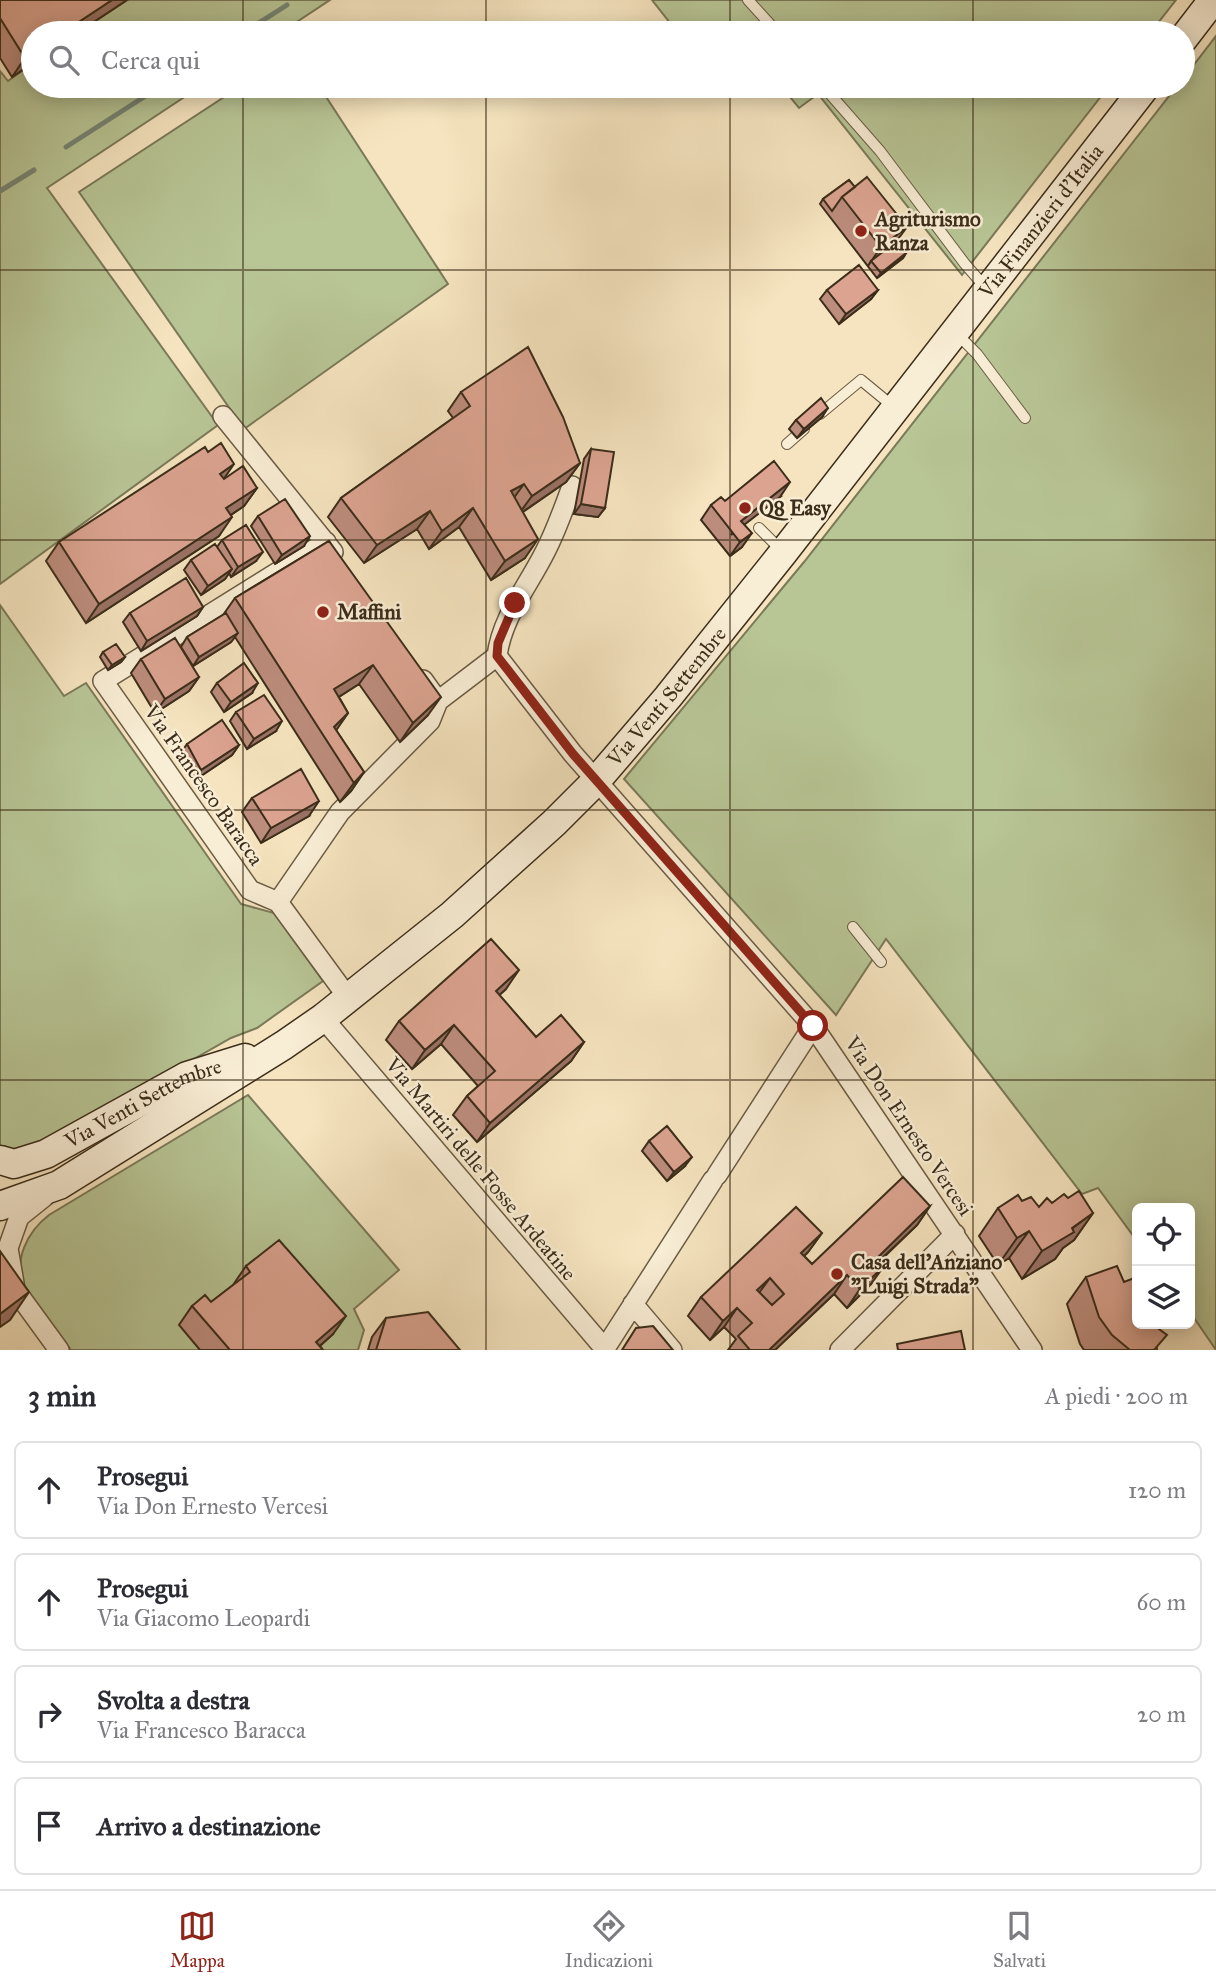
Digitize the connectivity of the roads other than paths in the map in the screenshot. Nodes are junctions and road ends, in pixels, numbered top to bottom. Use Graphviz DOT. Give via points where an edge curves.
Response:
graph roads {
  1 [pos="748,0"];
  2 [pos="1213,0"];
  3 [pos="767,21"];
  4 [pos="1195,23"];
  5 [pos="834,98"];
  6 [pos="1137,98"];
  7 [pos="988,290"];
  8 [pos="955,332"];
  9 [pos="937,357"];
  10 [pos="895,408"];
  11 [pos="223,416"];
  12 [pos="1025,418"];
  13 [pos="787,444"];
  14 [pos="572,486"];
  15 [pos="760,528"];
  16 [pos="326,542"];
  17 [pos="783,553"];
  18 [pos="342,565"];
  19 [pos="497,656"];
  20 [pos="414,667"];
  21 [pos="438,701"];
  22 [pos="597,780"];
  23 [pos="278,902"];
  24 [pos="853,927"];
  25 [pos="881,962"];
  26 [pos="349,999"];
  27 [pos="323,1018"];
  28 [pos="813,1026"];
  29 [pos="284,1045"];
  30 [pos="115,1151"];
  31 [pos="1,1169"];
  32 [pos="60,1185"];
  33 [pos="0,1206"];
  34 [pos="955,1234"];
  35 [pos="0,1269"];
  36 [pos="15,1289"];
  37 [pos="633,1304"];
  38 [pos="605,1349"];
  39 [pos="59,1350"];
  40 [pos="671,1350"];
  41 [pos="840,1350"];
  42 [pos="1032,1350"];
  1 -- 3 [label="lane"];
  2 -- 4 [label="street"];
  5 -- 7 [label="lane"];
  6 -- 7 [label="street, Via Finanzieri d'Italia"];
  7 -- 8 [label="street, Via Finanzieri d'Italia"];
  8 -- 9 [label="street, Via Finanzieri d'Italia"];
  8 -- 12 [label="lane"];
  9 -- 10 [label="street, Via Venti Settembre"];
  10 -- 13 [label="lane" via="861,380"];
  10 -- 17 [label="street, Via Venti Settembre"];
  11 -- 16 [label="street"];
  14 -- 19 [label="street" via="544,553 515,603"];
  15 -- 17 [label="lane"];
  16 -- 18 [label="street"];
  16 -- 23 [label="street, Via Francesco Baracca" via="103,681 250,890"];
  17 -- 22 [label="street, Via Venti Settembre"];
  19 -- 21 [label="street"];
  19 -- 22 [label="street, Via Don Ernesto Vercesi"];
  20 -- 21 [label="street"];
  21 -- 23 [label="street" via="430,721 340,812"];
  22 -- 26 [label="street, Via Venti Settembre" via="452,915"];
  22 -- 28 [label="street, Via Don Ernesto Vercesi"];
  23 -- 26 [label="street, Via Francesco Baracca"];
  24 -- 25 [label="lane"];
  26 -- 27 [label="street, Via Venti Settembre"];
  27 -- 29 [label="street, Via Venti Settembre"];
  27 -- 38 [label="street, Via Martiri delle Fosse Ardeatine"];
  28 -- 34 [label="street, Via Don Ernesto Vercesi"];
  28 -- 37 [label="street"];
  29 -- 30 [label="street, Via Venti Settembre"];
  29 -- 31 [label="street, Via Venti Settembre" via="187,1076 46,1154"];
  30 -- 31 [label="street, Via Venti Settembre" via="6,1185"];
  30 -- 32 [label="street, Via Venti Settembre"];
  32 -- 33 [label="street, Via Venti Settembre"];
  32 -- 36 [label="street" via="19,1217 8,1248"];
  34 -- 41 [label="street"];
  34 -- 42 [label="street, Via Don Ernesto Vercesi"];
  35 -- 36 [label="street"];
  36 -- 39 [label="street"];
  37 -- 38 [label="street"];
  37 -- 40 [label="street"];
}
